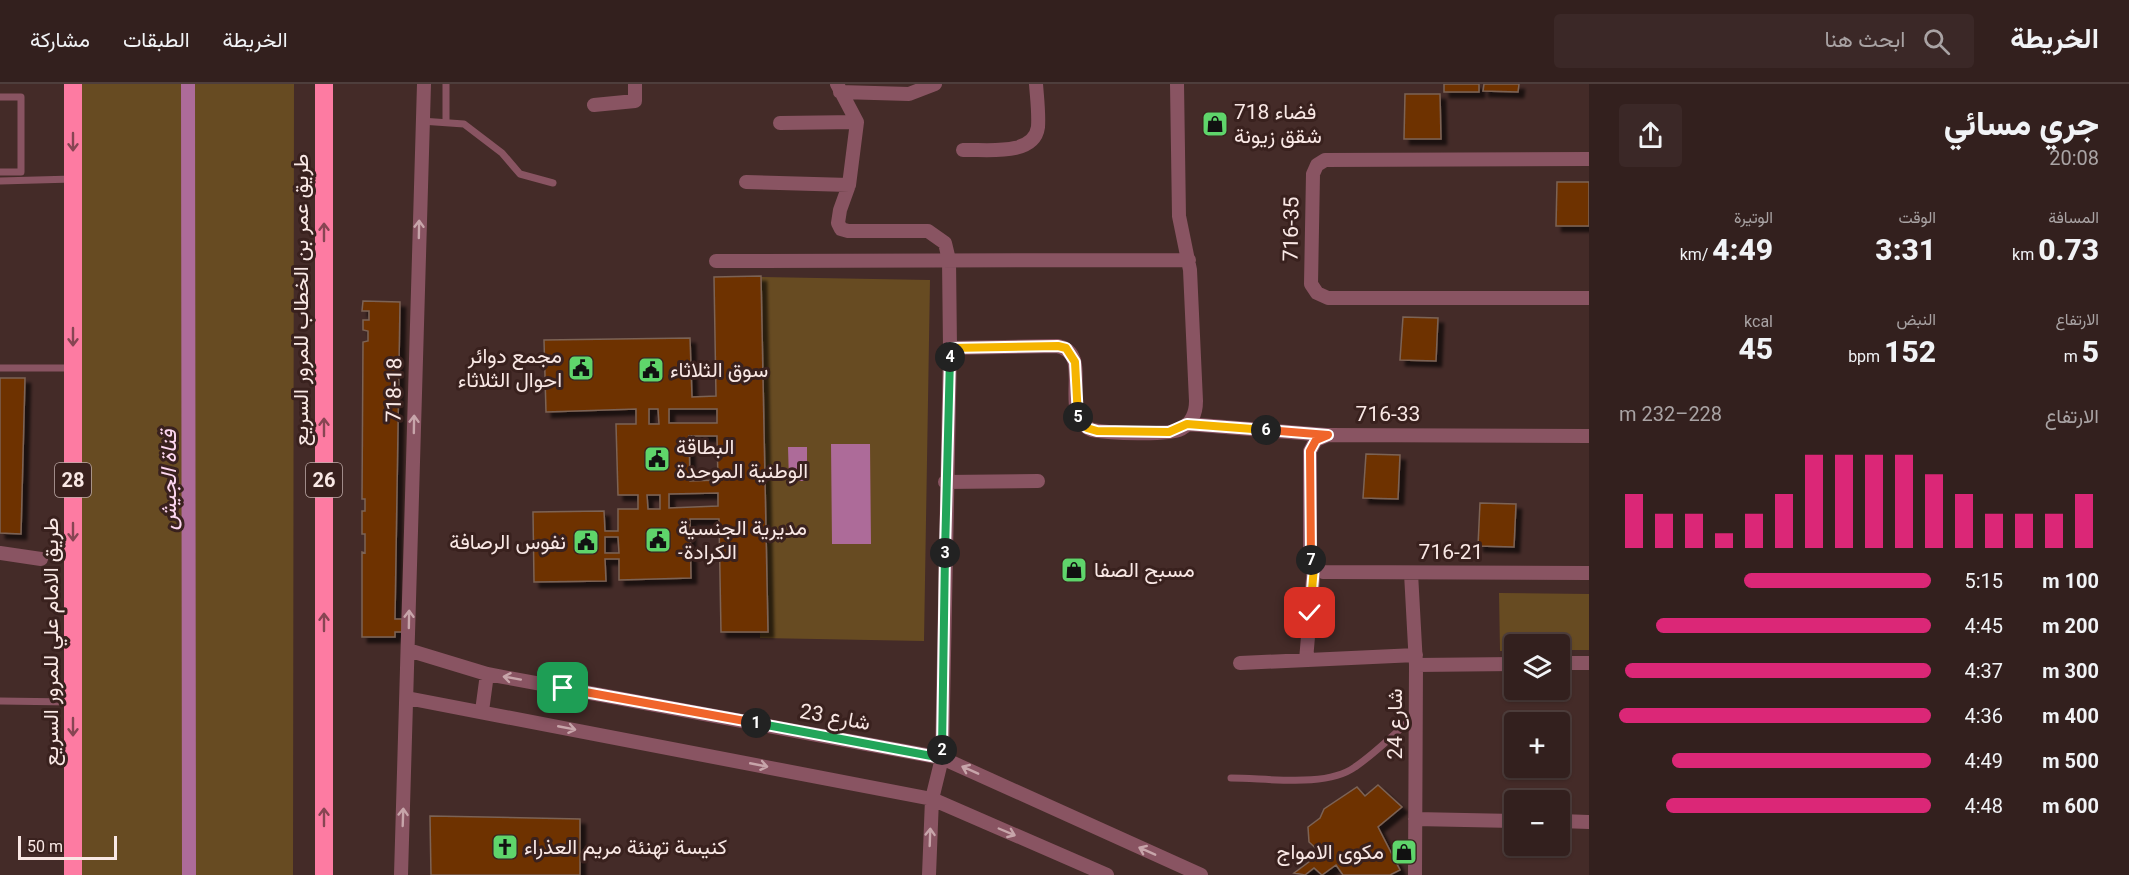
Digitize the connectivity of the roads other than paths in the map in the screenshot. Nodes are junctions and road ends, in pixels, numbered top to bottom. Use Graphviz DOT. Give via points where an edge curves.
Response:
graph roads {
  1 [pos="73,84"];
  2 [pos="324,84"];
  3 [pos="424,84"];
  4 [pos="446,84"];
  5 [pos="635,84"];
  6 [pos="935,84"];
  7 [pos="1036,84"];
  8 [pos="1177,84"];
  9 [pos="839,88"];
  10 [pos="0,97"];
  11 [pos="594,105"];
  12 [pos="421,121"];
  13 [pos="446,121"];
  14 [pos="857,122"];
  15 [pos="780,123"];
  16 [pos="963,150"];
  17 [pos="1589,159"];
  18 [pos="0,172"];
  19 [pos="73,179"];
  20 [pos="0,181"];
  21 [pos="746,182"];
  22 [pos="554,183"];
  23 [pos="849,185"];
  24 [pos="949,260"];
  25 [pos="1189,260"];
  26 [pos="716,261"];
  27 [pos="1589,298"];
  28 [pos="950,348"];
  29 [pos="0,368"];
  30 [pos="73,368"];
  31 [pos="1187,424"];
  32 [pos="1328,435"];
  33 [pos="1589,436"];
  34 [pos="1038,481"];
  35 [pos="945,482"];
  36 [pos="0,553"];
  37 [pos="41,559"];
  38 [pos="1314,567"];
  39 [pos="1411,573"];
  40 [pos="1589,573"];
  41 [pos="408,650"];
  42 [pos="1306,660"];
  43 [pos="1416,660"];
  44 [pos="1240,663"];
  45 [pos="1570,663"];
  46 [pos="1589,663"];
  47 [pos="1504,664"];
  48 [pos="487,674"];
  49 [pos="407,698"];
  50 [pos="0,701"];
  51 [pos="73,702"];
  52 [pos="482,711"];
  53 [pos="1416,715"];
  54 [pos="942,758"];
  55 [pos="1231,778"];
  56 [pos="932,799"];
  57 [pos="1415,819"];
  58 [pos="1504,820"];
  59 [pos="1570,821"];
  60 [pos="1589,822"];
  61 [pos="73,875"];
  62 [pos="324,875"];
  63 [pos="401,875"];
  64 [pos="929,875"];
  65 [pos="1107,875"];
  66 [pos="1201,875"];
  67 [pos="1415,875"];
  1 -- 19 [label="highway, طريق الامام علي للمرور السريع / 28, one-way"];
  62 -- 2 [label="highway, طريق عمر بن الخطاب للمرور السريع / 26, one-way"];
  3 -- 12 [label="street, 718-18"];
  4 -- 13 [label="lane"];
  5 -- 11 [label="street" via="635,101"];
  6 -- 9 [label="street" via="909,94"];
  7 -- 16 [label="street" via="1038,129 1028,144 1012,149"];
  8 -- 25 [label="street" via="1179,216"];
  9 -- 14 [label="street"];
  10 -- 18 [label="lane" via="21,97 21,172"];
  12 -- 13 [label="lane"];
  41 -- 12 [label="street, 718-18, one-way"];
  13 -- 22 [label="lane" via="464,124 479,133 520,174"];
  14 -- 15 [label="street"];
  14 -- 23 [label="street"];
  17 -- 27 [label="street, 716-35" via="1325,160 1313,174 1311,284 1317,293 1328,298"];
  19 -- 20 [label="lane"];
  19 -- 30 [label="highway, طريق الامام علي للمرور السريع / 28, one-way"];
  21 -- 23 [label="street"];
  23 -- 24 [label="street" via="840,210 841,229 928,231 945,243"];
  24 -- 25 [label="street"];
  24 -- 26 [label="street"];
  24 -- 28 [label="street"];
  25 -- 31 [label="street" via="1196,401"];
  28 -- 31 [label="street" via="1062,347 1074,358 1076,411 1087,428 1169,432"];
  28 -- 35 [label="street"];
  29 -- 30 [label="lane"];
  30 -- 51 [label="highway, طريق الامام علي للمرور السريع / 28, one-way"];
  31 -- 32 [label="street"];
  32 -- 33 [label="street, 716-33"];
  32 -- 38 [label="street, 716-33" via="1316,440 1310,451 1310,557"];
  34 -- 35 [label="street"];
  35 -- 54 [label="street"];
  36 -- 37 [label="street"];
  38 -- 39 [label="street, 716-21" via="1323,572"];
  38 -- 42 [label="street"];
  39 -- 40 [label="street, 716-21"];
  39 -- 43 [label="street, شارع 24"];
  41 -- 48 [label="street, شارع 23"];
  41 -- 49 [label="street, 718-18"];
  42 -- 43 [label="street"];
  42 -- 44 [label="street"];
  43 -- 47 [label="street"];
  43 -- 53 [label="street, شارع 24"];
  45 -- 46 [label="street"];
  48 -- 52 [label="street"];
  54 -- 48 [label="street, شارع 23, one-way"];
  49 -- 52 [label="street"];
  63 -- 49 [label="street, 718-18, one-way"];
  50 -- 51 [label="lane"];
  51 -- 61 [label="highway, طريق الامام علي للمرور السريع / 28, one-way"];
  52 -- 56 [label="street, one-way"];
  53 -- 55 [label="lane" via="1354,768 1341,774 1323,780"];
  53 -- 57 [label="street, شارع 24"];
  54 -- 56 [label="street"];
  66 -- 54 [label="street, شارع 23, one-way"];
  64 -- 56 [label="street, one-way"];
  56 -- 65 [label="street, one-way"];
  57 -- 58 [label="street"];
  57 -- 67 [label="street, شارع 24"];
  59 -- 60 [label="street"];
}
